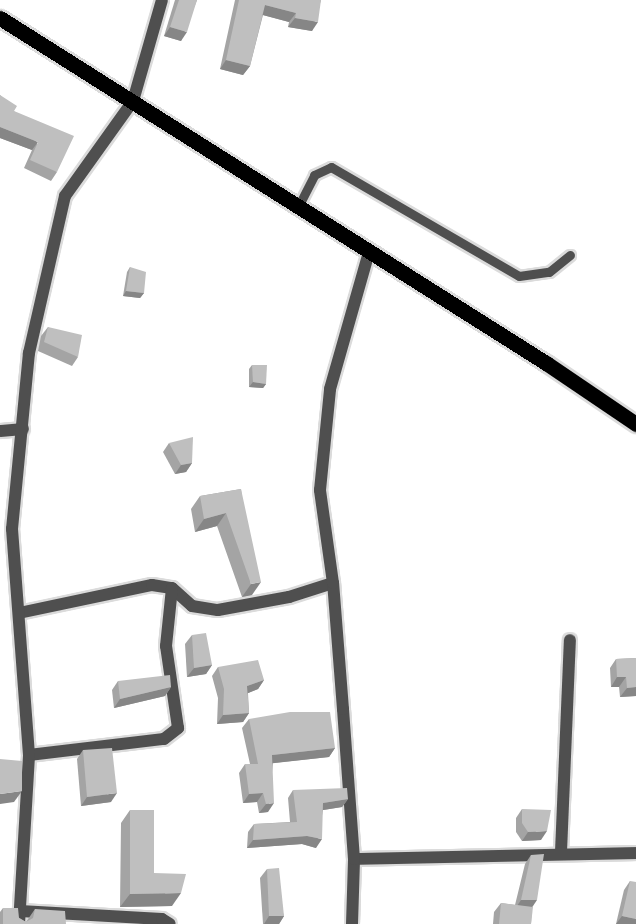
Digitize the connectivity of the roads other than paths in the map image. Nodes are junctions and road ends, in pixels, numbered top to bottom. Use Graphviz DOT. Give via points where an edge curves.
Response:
graph roads {
  1 [pos="162,0"];
  2 [pos="0,18"];
  3 [pos="133,101"];
  4 [pos="298,207"];
  5 [pos="369,252"];
  6 [pos="570,255"];
  7 [pos="636,424"];
  8 [pos="23,429"];
  9 [pos="0,431"];
  10 [pos="333,584"];
  11 [pos="172,588"];
  12 [pos="19,613"];
  13 [pos="570,640"];
  14 [pos="29,755"];
  15 [pos="561,852"];
  16 [pos="636,853"];
  17 [pos="354,859"];
  18 [pos="20,918"];
  19 [pos="170,924"];
  20 [pos="352,924"];
  1 -- 3 [label="street"];
  2 -- 3 [label="main road"];
  3 -- 4 [label="main road"];
  3 -- 8 [label="street" via="65,196 29,353"];
  4 -- 5 [label="main road"];
  4 -- 6 [label="lane" via="314,175 331,167 519,276 549,272"];
  5 -- 7 [label="main road"];
  5 -- 10 [label="street" via="330,389 322,453 320,490"];
  8 -- 9 [label="street"];
  8 -- 12 [label="street" via="12,529"];
  10 -- 11 [label="street" via="218,610 192,606"];
  10 -- 17 [label="street"];
  11 -- 12 [label="street" via="152,585"];
  11 -- 14 [label="street" via="166,646 178,728 164,739"];
  12 -- 14 [label="street"];
  13 -- 15 [label="street"];
  14 -- 18 [label="street"];
  15 -- 16 [label="street"];
  15 -- 17 [label="street"];
  17 -- 20 [label="street"];
  18 -- 19 [label="street" via="162,919"];
}
